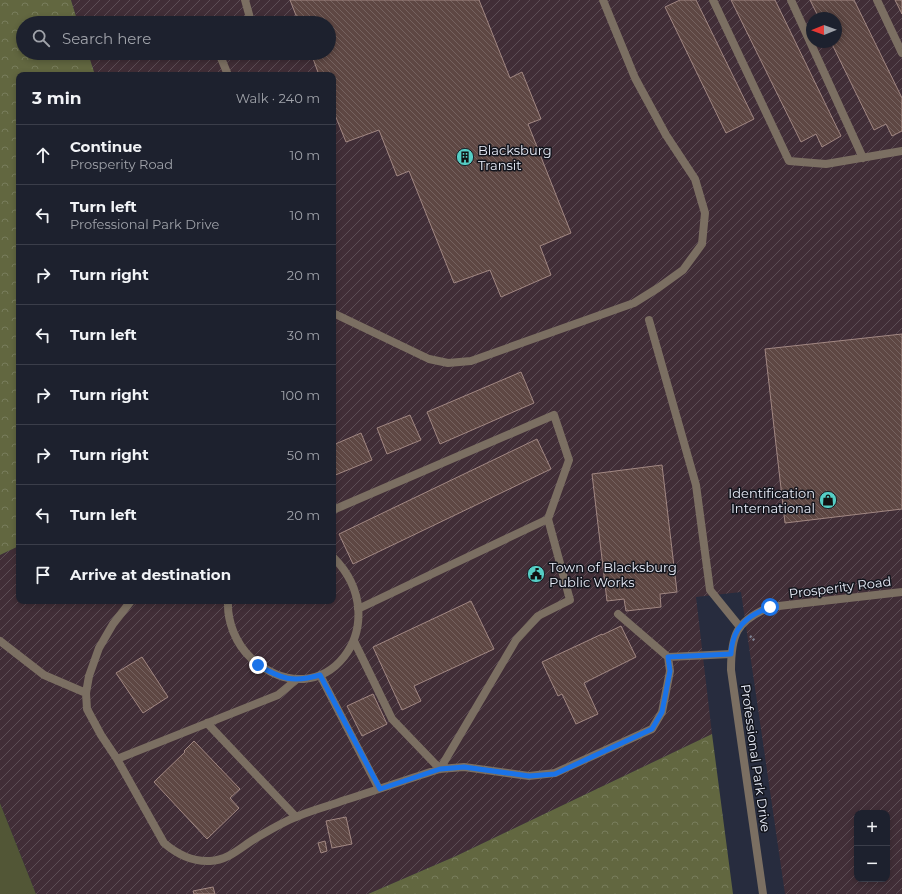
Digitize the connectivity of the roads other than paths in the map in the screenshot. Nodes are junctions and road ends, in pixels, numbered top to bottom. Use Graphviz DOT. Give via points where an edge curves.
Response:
graph roads {
  1 [pos="244,0"];
  2 [pos="603,0"];
  3 [pos="713,0"];
  4 [pos="791,0"];
  5 [pos="877,0"];
  6 [pos="249,16"];
  7 [pos="902,53"];
  8 [pos="222,60"];
  9 [pos="227,72"];
  10 [pos="902,151"];
  11 [pos="863,158"];
  12 [pos="336,316"];
  13 [pos="649,320"];
  14 [pos="336,509"];
  15 [pos="548,519"];
  16 [pos="336,560"];
  17 [pos="902,592"];
  18 [pos="129,604"];
  19 [pos="228,604"];
  20 [pos="358,609"];
  21 [pos="618,614"];
  22 [pos="740,627"];
  23 [pos="0,641"];
  24 [pos="354,641"];
  25 [pos="731,654"];
  26 [pos="668,657"];
  27 [pos="320,675"];
  28 [pos="296,680"];
  29 [pos="86,693"];
  30 [pos="207,723"];
  31 [pos="117,759"];
  32 [pos="440,769"];
  33 [pos="380,789"];
  34 [pos="296,817"];
  35 [pos="763,894"];
  1 -- 6 [label="street"];
  2 -- 12 [label="street" via="635,78 694,179 705,213 702,244 683,270 634,303 471,361 448,363 429,359"];
  3 -- 11 [label="street" via="789,161 826,164"];
  4 -- 11 [label="street"];
  5 -- 7 [label="street"];
  8 -- 9 [label="street"];
  10 -- 11 [label="street"];
  13 -- 22 [label="street" via="696,485 710,590"];
  14 -- 15 [label="street" via="554,415 568,460"];
  15 -- 20 [label="street"];
  15 -- 32 [label="street" via="570,600 538,616 516,640"];
  16 -- 20 [label="street" via="353,586"];
  17 -- 22 [label="street, Prosperity Road" via="770,607 748,618"];
  18 -- 29 [label="street" via="99,648"];
  19 -- 28 [label="street" via="234,632 248,655 270,672"];
  20 -- 24 [label="street"];
  21 -- 26 [label="street"];
  22 -- 25 [label="street, Professional Park Drive" via="733,640"];
  23 -- 29 [label="street" via="44,675"];
  24 -- 27 [label="street" via="340,661"];
  24 -- 32 [label="street" via="392,719"];
  25 -- 26 [label="street"];
  25 -- 35 [label="street, Professional Park Drive" via="731,670"];
  26 -- 32 [label="street" via="670,671 662,712 652,729 555,774 529,776 464,767"];
  27 -- 28 [label="street"];
  27 -- 33 [label="street"];
  28 -- 30 [label="street" via="278,695"];
  29 -- 31 [label="street" via="87,709"];
  30 -- 31 [label="street"];
  30 -- 34 [label="street"];
  31 -- 34 [label="street" via="164,842 172,850 190,859 222,859"];
  32 -- 33 [label="street"];
  33 -- 34 [label="street"];
}
